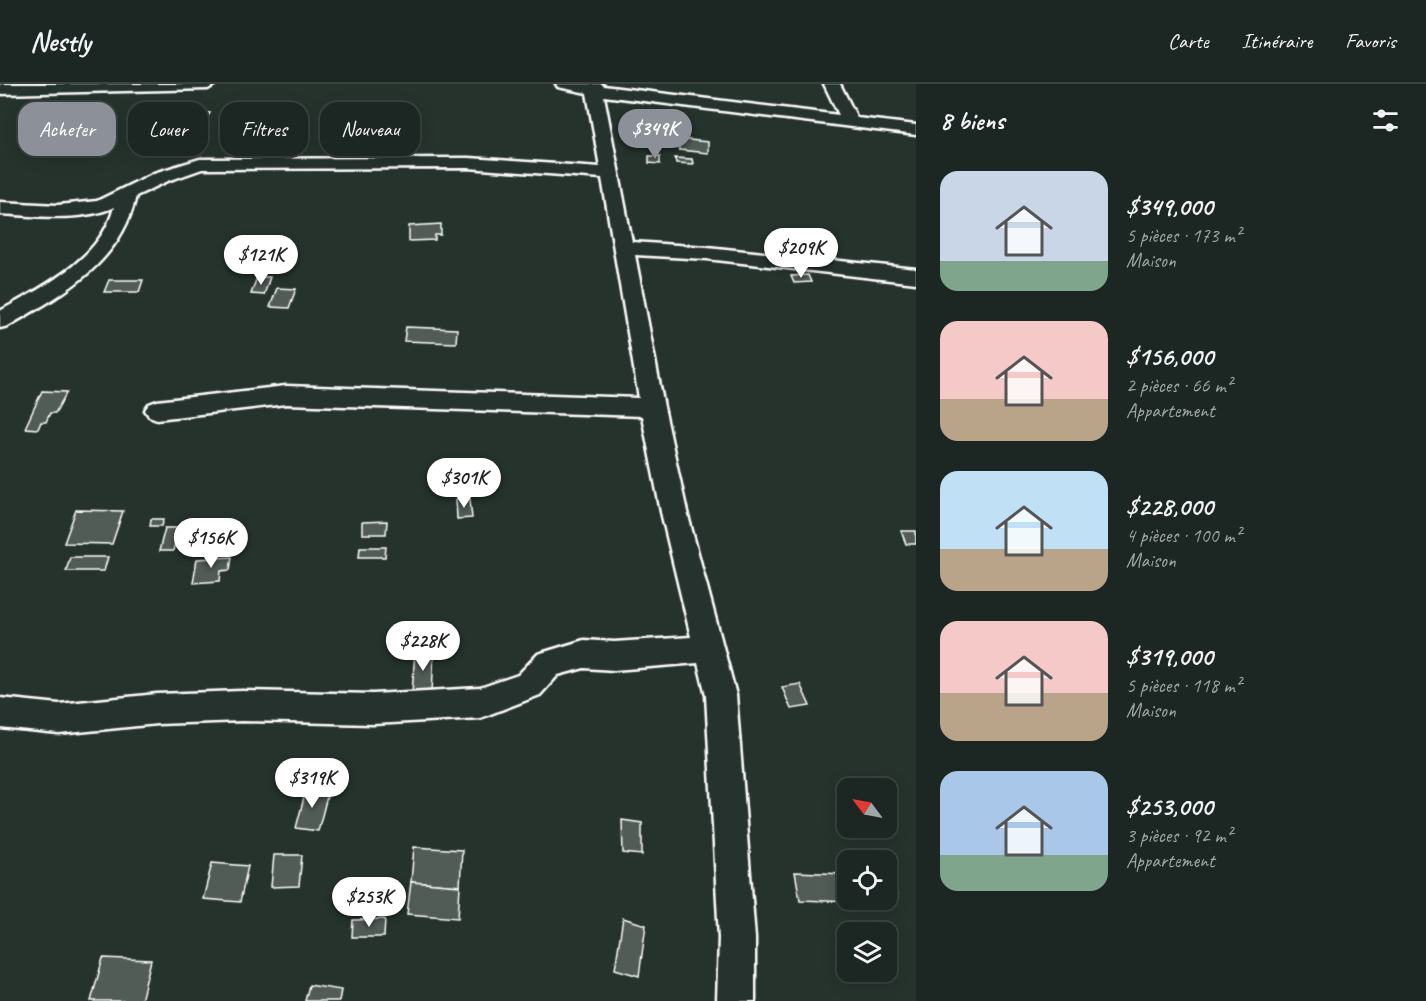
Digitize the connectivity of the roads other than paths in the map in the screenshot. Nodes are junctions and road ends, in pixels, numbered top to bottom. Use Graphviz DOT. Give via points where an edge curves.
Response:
graph roads {
  1 [pos="208,84"];
  2 [pos="564,84"];
  3 [pos="832,84"];
  4 [pos="102,85"];
  5 [pos="128,85"];
  6 [pos="595,87"];
  7 [pos="0,89"];
  8 [pos="851,122"];
  9 [pos="916,130"];
  10 [pos="610,173"];
  11 [pos="127,194"];
  12 [pos="0,208"];
  13 [pos="623,248"];
  14 [pos="916,276"];
  15 [pos="0,321"];
  16 [pos="652,407"];
  17 [pos="157,410"];
  18 [pos="709,649"];
  19 [pos="0,713"];
  20 [pos="736,1001"];
  1 -- 5 [label="street"];
  2 -- 6 [label="street"];
  3 -- 8 [label="street"];
  4 -- 5 [label="street"];
  4 -- 7 [label="street"];
  6 -- 8 [label="street"];
  6 -- 10 [label="street"];
  8 -- 9 [label="street"];
  10 -- 11 [label="street" via="468,163 200,164"];
  10 -- 13 [label="street"];
  11 -- 12 [label="street" via="101,206 79,209"];
  11 -- 15 [label="street" via="125,212 108,244 50,291"];
  13 -- 14 [label="street" via="707,253"];
  13 -- 16 [label="street"];
  16 -- 17 [label="street" via="286,395"];
  16 -- 18 [label="street"];
  18 -- 19 [label="street" via="614,656 584,654 549,664 530,685 510,693 480,703 431,708 232,706 59,719"];
  18 -- 20 [label="street" via="721,695 738,938"];
}
